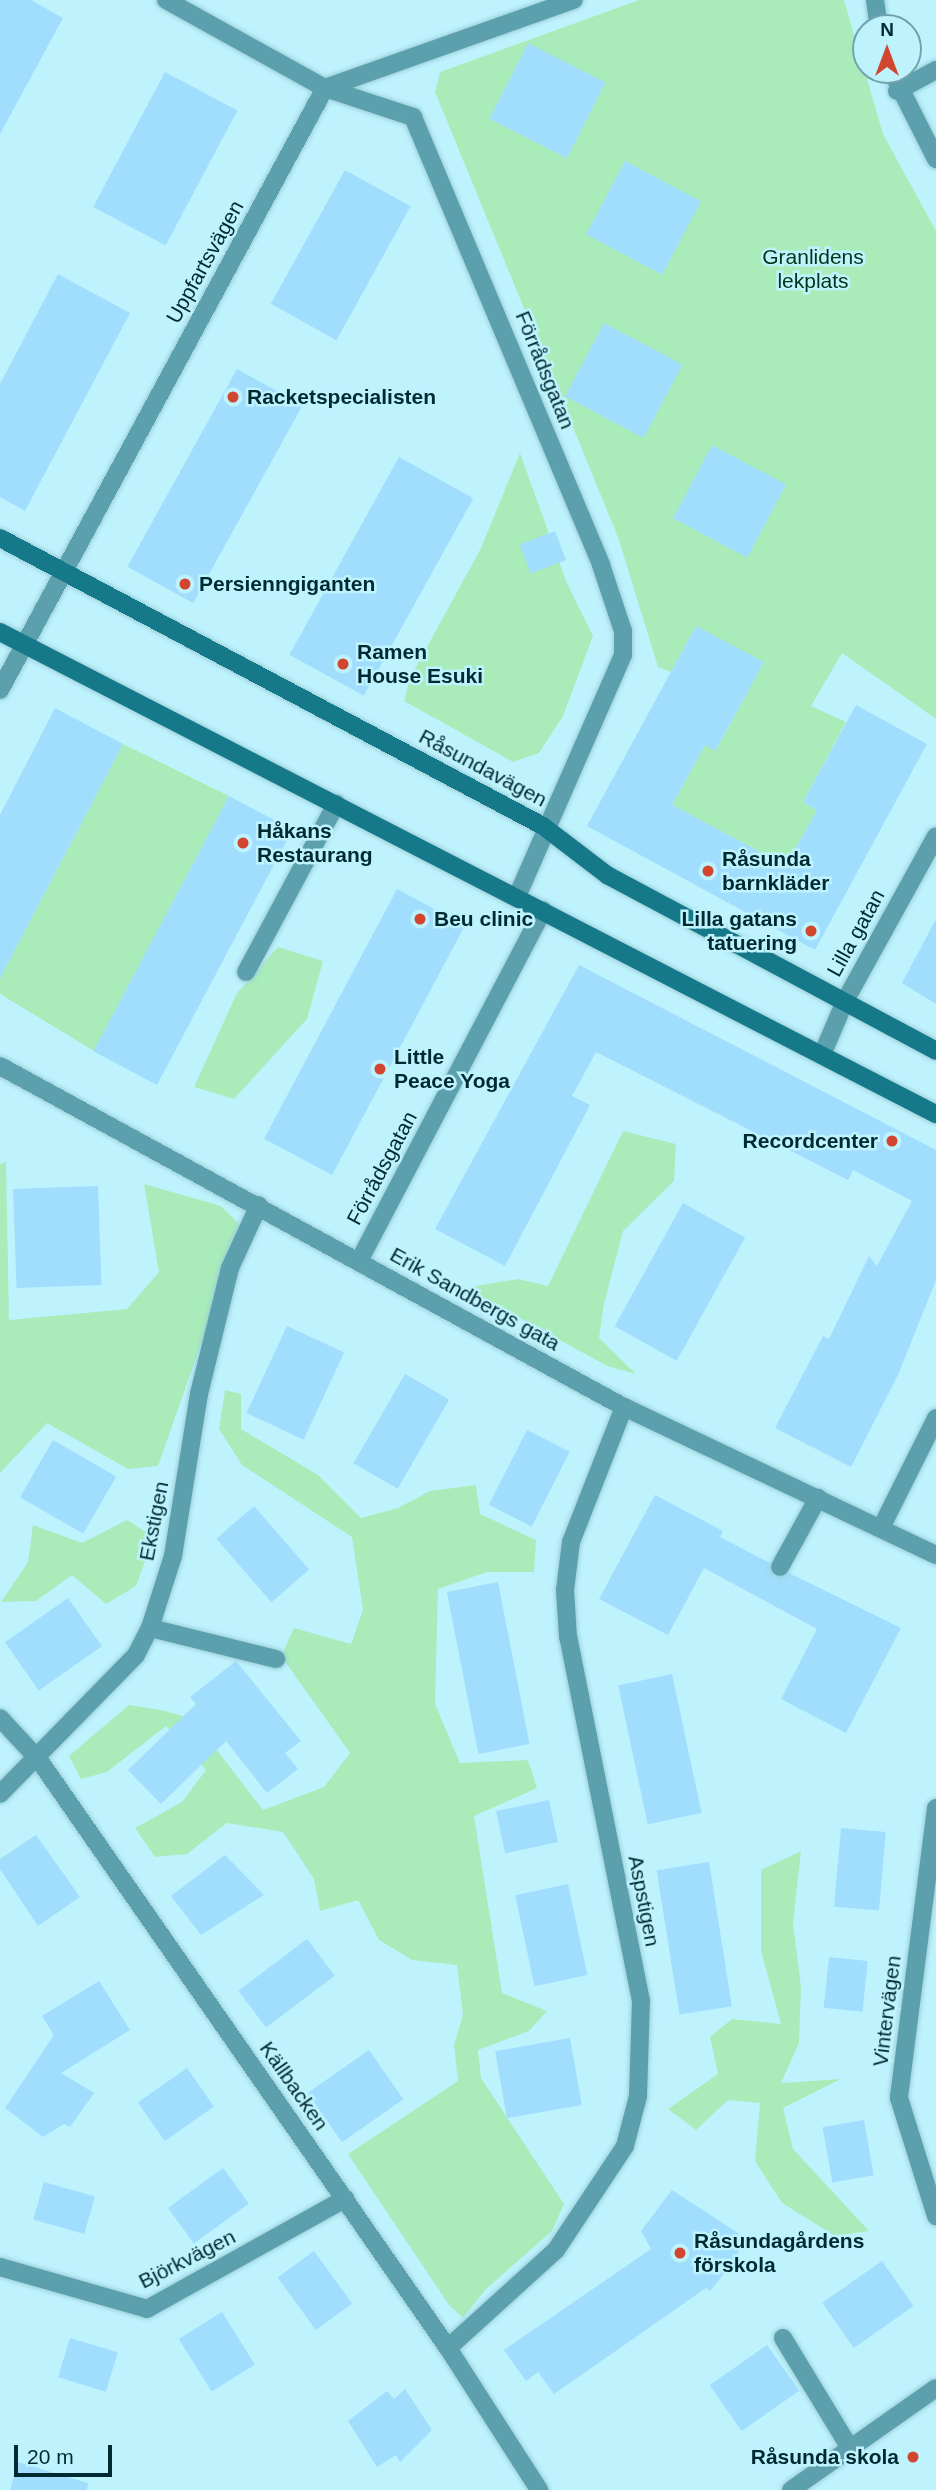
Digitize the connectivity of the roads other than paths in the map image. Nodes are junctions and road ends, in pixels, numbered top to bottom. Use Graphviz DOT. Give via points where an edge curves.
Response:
graph roads {
  1 [pos="166,0"];
  2 [pos="574,0"];
  3 [pos="936,70"];
  4 [pos="895,84"];
  5 [pos="325,88"];
  6 [pos="897,91"];
  7 [pos="936,159"];
  8 [pos="0,538"];
  9 [pos="64,570"];
  10 [pos="0,632"];
  11 [pos="25,645"];
  12 [pos="0,691"];
  13 [pos="336,804"];
  14 [pos="543,826"];
  15 [pos="936,836"];
  16 [pos="517,896"];
  17 [pos="543,910"];
  18 [pos="246,972"];
  19 [pos="845,1001"];
  20 [pos="936,1051"];
  21 [pos="822,1055"];
  22 [pos="0,1066"];
  23 [pos="936,1114"];
  24 [pos="259,1205"];
  25 [pos="359,1261"];
  26 [pos="624,1407"];
  27 [pos="936,1418"];
  28 [pos="818,1498"];
  29 [pos="881,1528"];
  30 [pos="936,1555"];
  31 [pos="780,1567"];
  32 [pos="150,1628"];
  33 [pos="276,1659"];
  34 [pos="0,1718"];
  35 [pos="39,1760"];
  36 [pos="0,1794"];
  37 [pos="936,1808"];
  38 [pos="345,2199"];
  39 [pos="936,2216"];
  40 [pos="0,2267"];
  41 [pos="783,2338"];
  42 [pos="448,2348"];
  43 [pos="936,2388"];
  44 [pos="851,2450"];
  45 [pos="539,2490"];
  46 [pos="791,2490"];
  1 -- 5 [label="street, Förrådsgatan"];
  2 -- 5 [label="street"];
  3 -- 6 [label="street"];
  4 -- 6 [label="street"];
  5 -- 9 [label="street, Uppfartsvägen"];
  5 -- 14 [label="street, Förrådsgatan" via="413,117 562,471 623,631 613,685"];
  6 -- 7 [label="street"];
  8 -- 9 [label="street, Råsundavägen"];
  9 -- 11 [label="street, Uppfartsvägen"];
  9 -- 14 [label="street, Råsundavägen"];
  10 -- 11 [label="street"];
  11 -- 12 [label="street, Uppfartsvägen"];
  11 -- 13 [label="street"];
  13 -- 16 [label="street"];
  13 -- 18 [label="street"];
  14 -- 16 [label="street, Förrådsgatan"];
  14 -- 19 [label="street, Råsundavägen" via="607,876"];
  15 -- 19 [label="street, Lilla gatan"];
  16 -- 17 [label="street"];
  17 -- 21 [label="street"];
  17 -- 25 [label="street, Förrådsgatan"];
  19 -- 20 [label="street, Råsundavägen"];
  19 -- 21 [label="street, Lilla gatan"];
  21 -- 23 [label="street"];
  22 -- 24 [label="street, Erik Sandbergs gata"];
  24 -- 25 [label="street, Erik Sandbergs gata"];
  24 -- 32 [label="street, Ekstigen" via="230,1268 199,1394 173,1556"];
  25 -- 26 [label="street, Erik Sandbergs gata"];
  26 -- 28 [label="street, Erik Sandbergs gata"];
  26 -- 42 [label="street, Aspstigen" via="571,1542 565,1590 568,1637 640,2001 638,2096 625,2146 556,2250"];
  27 -- 29 [label="street"];
  28 -- 29 [label="street, Erik Sandbergs gata"];
  28 -- 31 [label="street"];
  29 -- 30 [label="street, Erik Sandbergs gata"];
  32 -- 33 [label="street"];
  32 -- 35 [label="street, Ekstigen" via="136,1655"];
  34 -- 35 [label="street, Källbacken"];
  35 -- 36 [label="street, Ekstigen"];
  35 -- 38 [label="street, Källbacken"];
  37 -- 39 [label="street, Vintervägen" via="899,2098"];
  38 -- 40 [label="street, Björkvägen" via="147,2309"];
  38 -- 42 [label="street, Källbacken"];
  41 -- 44 [label="street"];
  42 -- 45 [label="street, Källbacken"];
  43 -- 44 [label="street"];
  44 -- 46 [label="street"];
}
